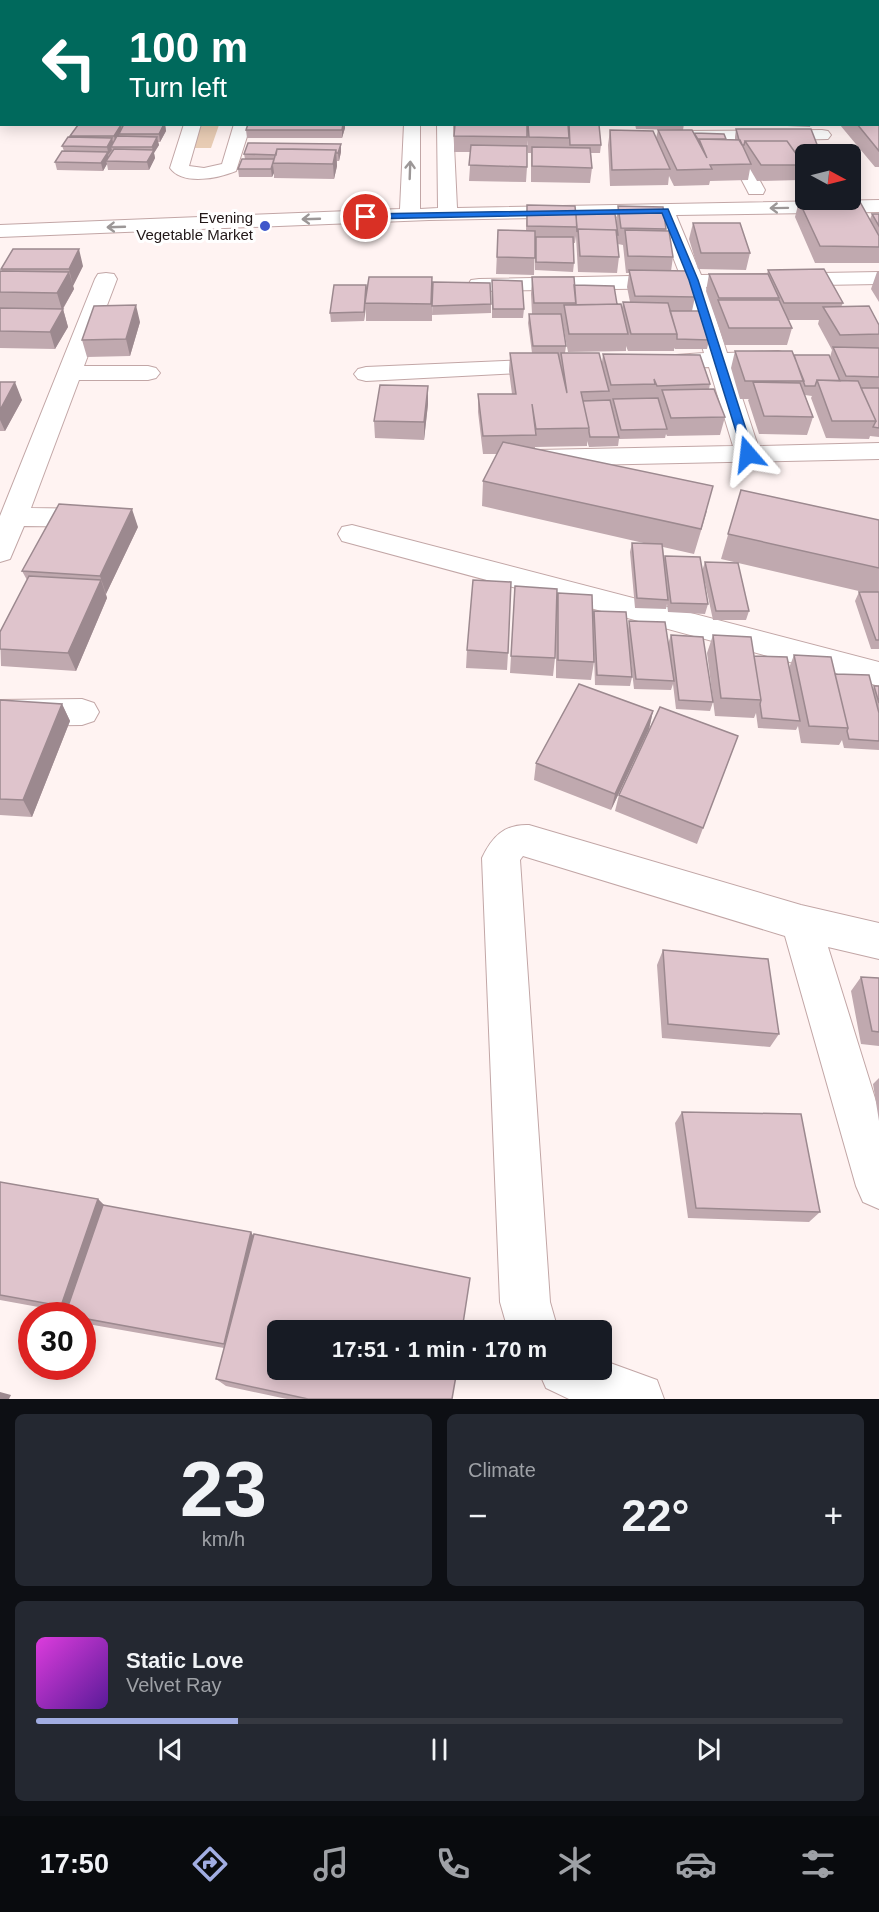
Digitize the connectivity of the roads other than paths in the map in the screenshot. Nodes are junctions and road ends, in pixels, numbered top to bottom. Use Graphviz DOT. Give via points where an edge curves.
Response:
graph roads {
  1 [pos="192,126"];
  2 [pos="242,126"];
  3 [pos="412,126"];
  4 [pos="445,126"];
  5 [pos="725,130"];
  6 [pos="822,135"];
  7 [pos="669,136"];
  8 [pos="861,188"];
  9 [pos="879,188"];
  10 [pos="795,189"];
  11 [pos="756,190"];
  12 [pos="270,202"];
  13 [pos="448,206"];
  14 [pos="879,206"];
  15 [pos="410,208"];
  16 [pos="665,211"];
  17 [pos="0,231"];
  18 [pos="879,278"];
  19 [pos="106,279"];
  20 [pos="693,280"];
  21 [pos="454,285"];
  22 [pos="799,357"];
  23 [pos="719,360"];
  24 [pos="637,363"];
  25 [pos="578,365"];
  26 [pos="69,373"];
  27 [pos="148,373"];
  28 [pos="366,374"];
  29 [pos="879,451"];
  30 [pos="748,454"];
  31 [pos="537,458"];
  32 [pos="14,517"];
  33 [pos="122,519"];
  34 [pos="352,534"];
  35 [pos="0,552"];
  36 [pos="879,674"];
  37 [pos="82,712"];
  38 [pos="0,713"];
  39 [pos="801,923"];
  40 [pos="879,941"];
  41 [pos="879,1186"];
  42 [pos="530,1320"];
  43 [pos="586,1380"];
  44 [pos="638,1399"];
  1 -- 2 [label="street" via="179,168 197,180 230,167"];
  15 -- 3 [label="street, one-way"];
  4 -- 13 [label="street"];
  5 -- 6 [label="street"];
  5 -- 7 [label="street"];
  5 -- 11 [label="street"];
  8 -- 9 [label="street"];
  10 -- 11 [label="street"];
  11 -- 13 [label="street"];
  12 -- 15 [label="street"];
  13 -- 15 [label="street"];
  13 -- 16 [label="street"];
  14 -- 16 [label="street, one-way"];
  15 -- 17 [label="street, one-way"];
  16 -- 20 [label="street"];
  18 -- 20 [label="street"];
  19 -- 26 [label="street"];
  20 -- 21 [label="street"];
  20 -- 23 [label="street"];
  22 -- 23 [label="street"];
  23 -- 24 [label="street"];
  23 -- 30 [label="street"];
  25 -- 28 [label="street"];
  26 -- 27 [label="street"];
  26 -- 32 [label="street"];
  29 -- 30 [label="street"];
  30 -- 31 [label="street"];
  32 -- 33 [label="street"];
  32 -- 35 [label="street"];
  34 -- 36 [label="street"];
  37 -- 38 [label="street"];
  39 -- 40 [label="street"];
  39 -- 41 [label="street"];
  39 -- 42 [label="street" via="562,849 529,841 510,843 501,858 525,1302"];
  43 -- 44 [label="street"];
}
